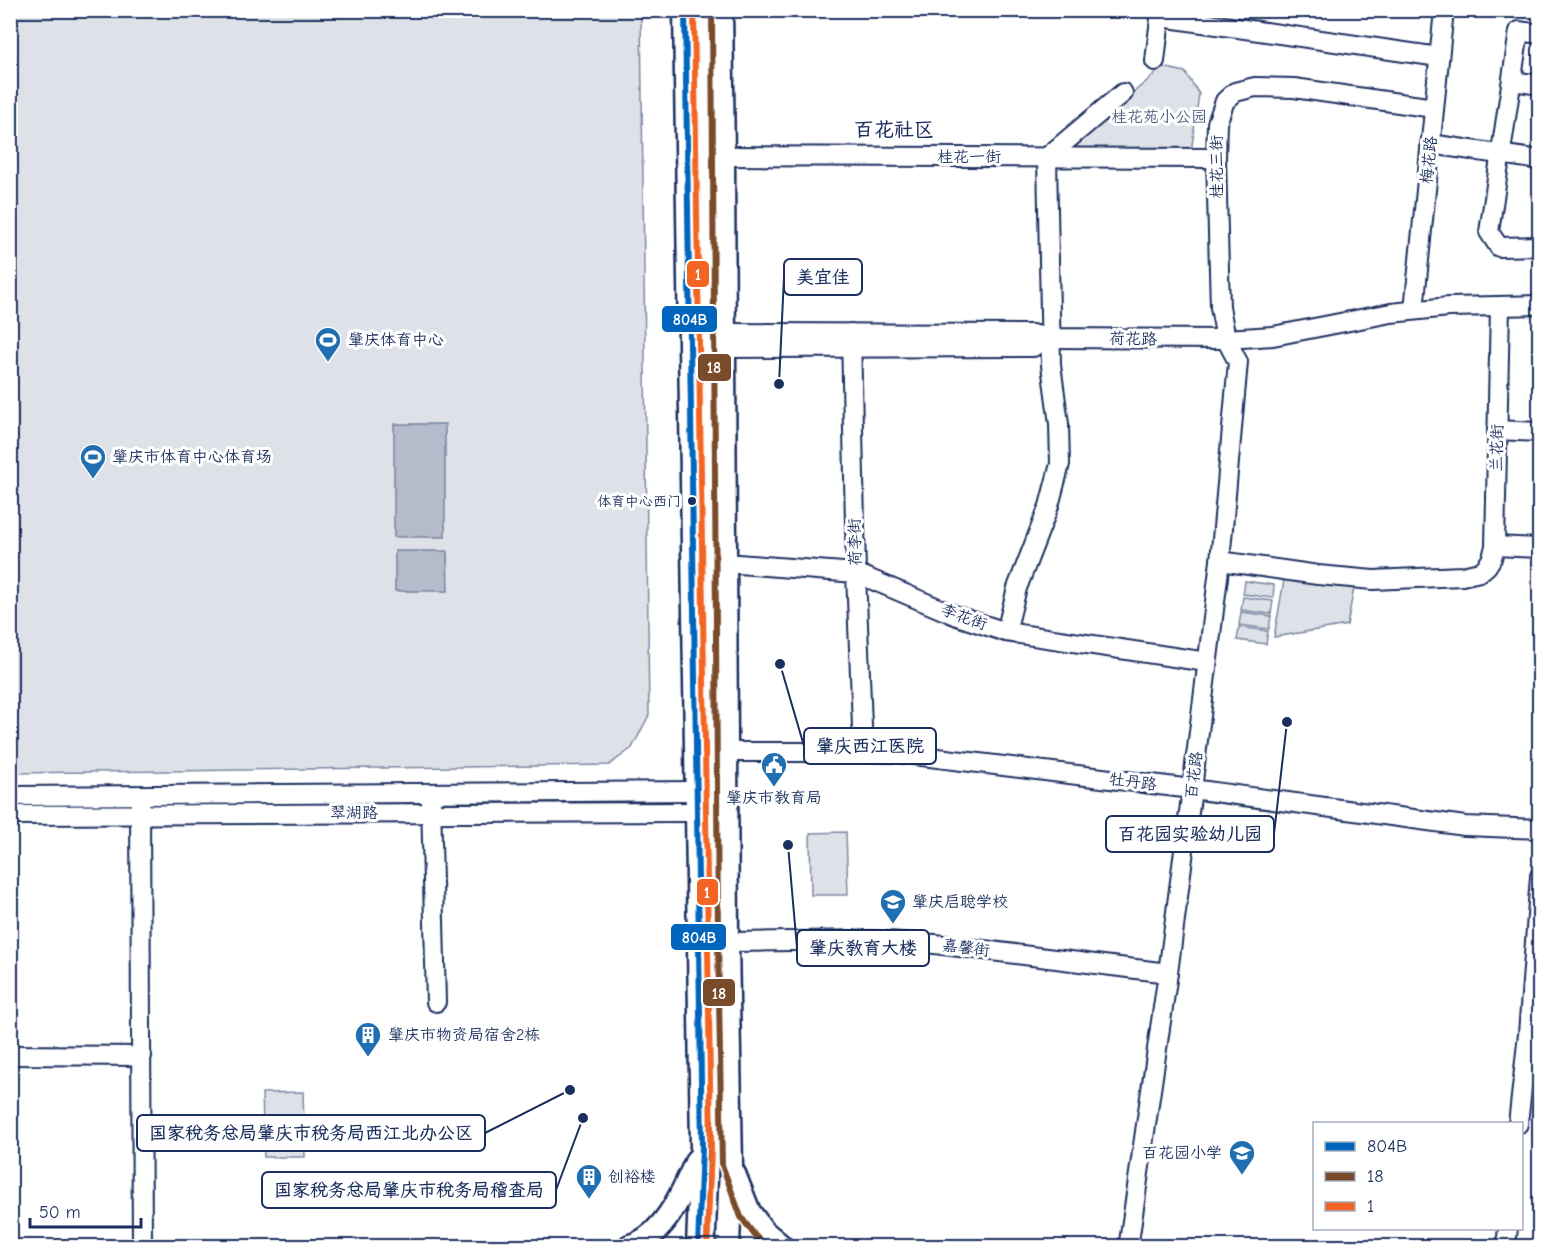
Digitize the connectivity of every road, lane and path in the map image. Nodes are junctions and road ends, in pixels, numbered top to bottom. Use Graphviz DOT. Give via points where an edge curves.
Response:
graph roads {
  1 [pos="685,10"];
  2 [pos="721,10"];
  3 [pos="1444,10"];
  4 [pos="1161,14"];
  5 [pos="1539,34"];
  6 [pos="1439,57"];
  7 [pos="1155,62"];
  8 [pos="1512,81"];
  9 [pos="1539,85"];
  10 [pos="1123,93"];
  11 [pos="1434,108"];
  12 [pos="1430,144"];
  13 [pos="1501,154"];
  14 [pos="723,156"];
  15 [pos="1047,157"];
  16 [pos="1216,158"];
  17 [pos="1539,160"];
  18 [pos="1539,246"];
  19 [pos="1539,305"];
  20 [pos="1500,306"];
  21 [pos="1414,310"];
  22 [pos="1050,338"];
  23 [pos="1226,339"];
  24 [pos="724,341"];
  25 [pos="851,341"];
  26 [pos="1497,430"];
  27 [pos="1539,432"];
  28 [pos="1495,546"];
  29 [pos="1539,548"];
  30 [pos="1220,561"];
  31 [pos="725,563"];
  32 [pos="856,573"];
  33 [pos="1006,632"];
  34 [pos="1207,662"];
  35 [pos="863,752"];
  36 [pos="726,753"];
  37 [pos="1192,789"];
  38 [pos="431,793"];
  39 [pos="140,795"];
  40 [pos="10,796"];
  41 [pos="697,802"];
  42 [pos="432,813"];
  43 [pos="140,814"];
  44 [pos="10,815"];
  45 [pos="1539,829"];
  46 [pos="1539,876"];
  47 [pos="727,942"];
  48 [pos="1168,973"];
  49 [pos="436,1002"];
  50 [pos="1534,1034"];
  51 [pos="10,1055"];
  52 [pos="142,1056"];
  53 [pos="730,1115"];
  54 [pos="702,1116"];
  55 [pos="1518,1122"];
  56 [pos="702,1148"];
  57 [pos="731,1166"];
  58 [pos="1508,1230"];
  59 [pos="1128,1245"];
  60 [pos="142,1246"];
  61 [pos="630,1246"];
  62 [pos="698,1246"];
  63 [pos="728,1246"];
  64 [pos="781,1246"];
  65 [pos="1506,1246"];
  1 -- 41 [label="main road"];
  2 -- 14 [label="main road"];
  3 -- 6 [label="street, 梅花路"];
  4 -- 6 [label="street"];
  4 -- 7 [label="street"];
  5 -- 8 [label="street" via="1519,31"];
  6 -- 11 [label="street, 梅花路"];
  8 -- 9 [label="street"];
  8 -- 13 [label="street"];
  10 -- 15 [label="street"];
  11 -- 12 [label="street, 梅花路"];
  11 -- 16 [label="street, 桂花三街" via="1294,88 1255,87 1235,92 1225,101 1217,123"];
  12 -- 13 [label="street"];
  12 -- 21 [label="street, 梅花路"];
  13 -- 17 [label="street"];
  13 -- 18 [label="street" via="1489,232 1499,247"];
  14 -- 15 [label="street, 桂花一街"];
  14 -- 24 [label="main road"];
  15 -- 16 [label="street, 桂花一街"];
  15 -- 22 [label="street"];
  16 -- 23 [label="street, 桂花三街" via="1220,307"];
  19 -- 20 [label="street, 荷花路"];
  20 -- 21 [label="street, 荷花路"];
  20 -- 26 [label="street, 兰花街"];
  21 -- 23 [label="street, 荷花路" via="1273,336"];
  22 -- 23 [label="street, 荷花路"];
  22 -- 25 [label="street, 荷花路" via="1032,334"];
  22 -- 33 [label="street" via="1060,464"];
  23 -- 30 [label="street, 百花路" via="1238,362"];
  24 -- 25 [label="street, 荷花路"];
  24 -- 31 [label="main road"];
  25 -- 32 [label="street, 荷李街"];
  26 -- 27 [label="street"];
  26 -- 28 [label="street, 兰花街"];
  28 -- 29 [label="street"];
  28 -- 30 [label="street" via="1487,566 1462,576 1373,580"];
  30 -- 34 [label="street, 百花路"];
  31 -- 32 [label="street, 李花街"];
  31 -- 36 [label="main road"];
  32 -- 33 [label="street, 李花街" via="957,616"];
  32 -- 35 [label="street, 荷李街"];
  33 -- 34 [label="street, 李花街"];
  34 -- 37 [label="street, 百花路"];
  35 -- 36 [label="street, 牡丹路"];
  35 -- 37 [label="street, 牡丹路"];
  36 -- 47 [label="main road"];
  37 -- 45 [label="street, 牡丹路" via="1465,826"];
  37 -- 48 [label="street, 百花路"];
  38 -- 39 [label="street, 翠湖路"];
  38 -- 41 [label="street, 翠湖路"];
  38 -- 42 [label="street"];
  39 -- 40 [label="street, 翠湖路"];
  39 -- 43 [label="street"];
  41 -- 42 [label="street, 翠湖路"];
  41 -- 54 [label="main road"];
  42 -- 43 [label="street, 翠湖路"];
  42 -- 49 [label="street"];
  43 -- 44 [label="street, 翠湖路"];
  43 -- 52 [label="street"];
  46 -- 50 [label="street"];
  47 -- 48 [label="street, 嘉馨街" via="871,940 935,944"];
  47 -- 53 [label="main road"];
  48 -- 59 [label="street, 百花路"];
  50 -- 55 [label="street"];
  51 -- 52 [label="street"];
  52 -- 60 [label="street"];
  53 -- 54 [label="main road"];
  53 -- 57 [label="main road"];
  54 -- 56 [label="main road"];
  56 -- 61 [label="main road" via="668,1217 638,1245"];
  56 -- 62 [label="main road"];
  57 -- 63 [label="main road"];
  57 -- 64 [label="main road" via="749,1212"];
  58 -- 65 [label="street"];
}
